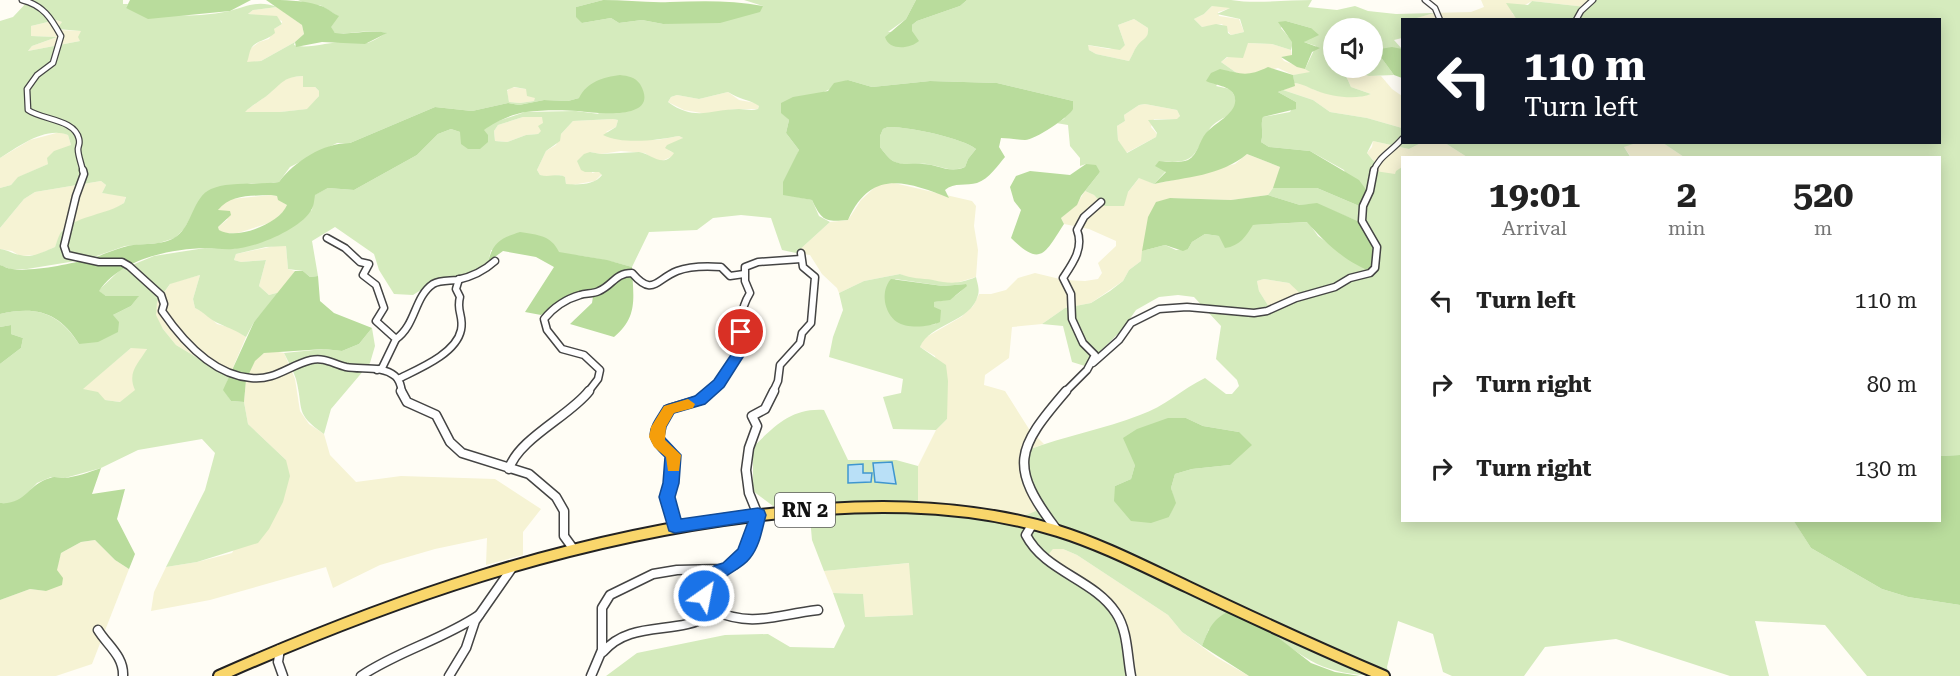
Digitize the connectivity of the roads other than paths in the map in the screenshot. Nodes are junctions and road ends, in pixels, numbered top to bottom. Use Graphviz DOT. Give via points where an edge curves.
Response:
graph roads {
  1 [pos="22,0"];
  2 [pos="1425,0"];
  3 [pos="1593,0"];
  4 [pos="1438,18"];
  5 [pos="1577,18"];
  6 [pos="1401,140"];
  7 [pos="1101,202"];
  8 [pos="327,237"];
  9 [pos="495,261"];
  10 [pos="744,274"];
  11 [pos="459,279"];
  12 [pos="396,339"];
  13 [pos="1093,363"];
  14 [pos="377,370"];
  15 [pos="398,379"];
  16 [pos="509,469"];
  17 [pos="758,515"];
  18 [pos="1032,525"];
  19 [pos="675,526"];
  20 [pos="1057,530"];
  21 [pos="572,547"];
  22 [pos="514,564"];
  23 [pos="720,571"];
  24 [pos="711,610"];
  25 [pos="818,610"];
  26 [pos="479,615"];
  27 [pos="98,630"];
  28 [pos="280,649"];
  29 [pos="600,659"];
  30 [pos="123,676"];
  31 [pos="219,676"];
  32 [pos="283,676"];
  33 [pos="361,676"];
  34 [pos="449,676"];
  35 [pos="591,676"];
  36 [pos="1131,676"];
  37 [pos="1384,676"];
  1 -- 14 [label="street" via="36,3 53,18 61,36 53,63 37,75 26,94 28,110 68,125 80,141 78,150 84,174 64,246 68,255 129,266 161,295 162,311 185,342 227,372 250,379 264,378 292,365 321,359"];
  2 -- 4 [label="street" via="1435,8"];
  3 -- 5 [label="street"];
  6 -- 13 [label="street" via="1378,159 1363,206 1362,221 1377,247 1375,268 1370,273 1267,312 1159,309 1131,323 1119,340"];
  7 -- 13 [label="street" via="1084,217 1077,230 1081,241 1063,278 1071,294 1072,319 1083,343 1095,355"];
  8 -- 12 [label="street" via="360,262 369,264 363,275 379,287 384,308 376,321"];
  9 -- 11 [label="street" via="487,270"];
  10 -- 16 [label="street" via="730,276 721,267 708,266 678,272 647,285 632,273 621,274 611,278 600,291 580,295 552,310 544,319 545,325 562,349 579,351 596,364 600,370 598,379 581,402 520,452"];
  10 -- 17 [label="street" via="750,264 801,256 803,267 814,277 811,323 802,333 800,343 780,365 778,381 765,409 752,416 757,426 746,454 748,494"];
  10 -- 19 [label="street" via="750,293 739,320 744,346 719,383 700,400 669,410 659,427 659,443 673,455 667,497"];
  11 -- 12 [label="street" via="433,285 408,331"];
  11 -- 15 [label="street" via="456,289 460,297 457,307 462,319 461,332 442,356"];
  12 -- 14 [label="street" via="382,368"];
  13 -- 20 [label="street" via="1050,411 1024,458 1030,486"];
  14 -- 15 [label="street"];
  15 -- 16 [label="street" via="403,398 436,415 457,450"];
  16 -- 21 [label="street" via="529,474 556,497 564,511 564,536"];
  17 -- 18 [label="main road, RN 2" via="851,507 921,508"];
  17 -- 19 [label="main road, RN 2"];
  17 -- 23 [label="street" via="744,554"];
  18 -- 20 [label="main road, RN 2"];
  18 -- 36 [label="street" via="1026,535 1033,548 1077,578 1116,613"];
  19 -- 21 [label="main road, RN 2"];
  20 -- 37 [label="main road, RN 2"];
  21 -- 22 [label="main road, RN 2"];
  22 -- 26 [label="street"];
  22 -- 28 [label="main road, RN 2" via="402,600"];
  23 -- 24 [label="street" via="705,589"];
  23 -- 29 [label="street" via="658,572 608,596 601,611 604,638"];
  24 -- 25 [label="street" via="746,622"];
  24 -- 29 [label="street" via="699,622 638,631 619,638 606,647"];
  26 -- 33 [label="street" via="450,633 376,664"];
  26 -- 34 [label="street"];
  27 -- 30 [label="street" via="120,656 125,669"];
  28 -- 31 [label="main road, RN 2"];
  28 -- 32 [label="street" via="278,662"];
  29 -- 35 [label="street"];
}
